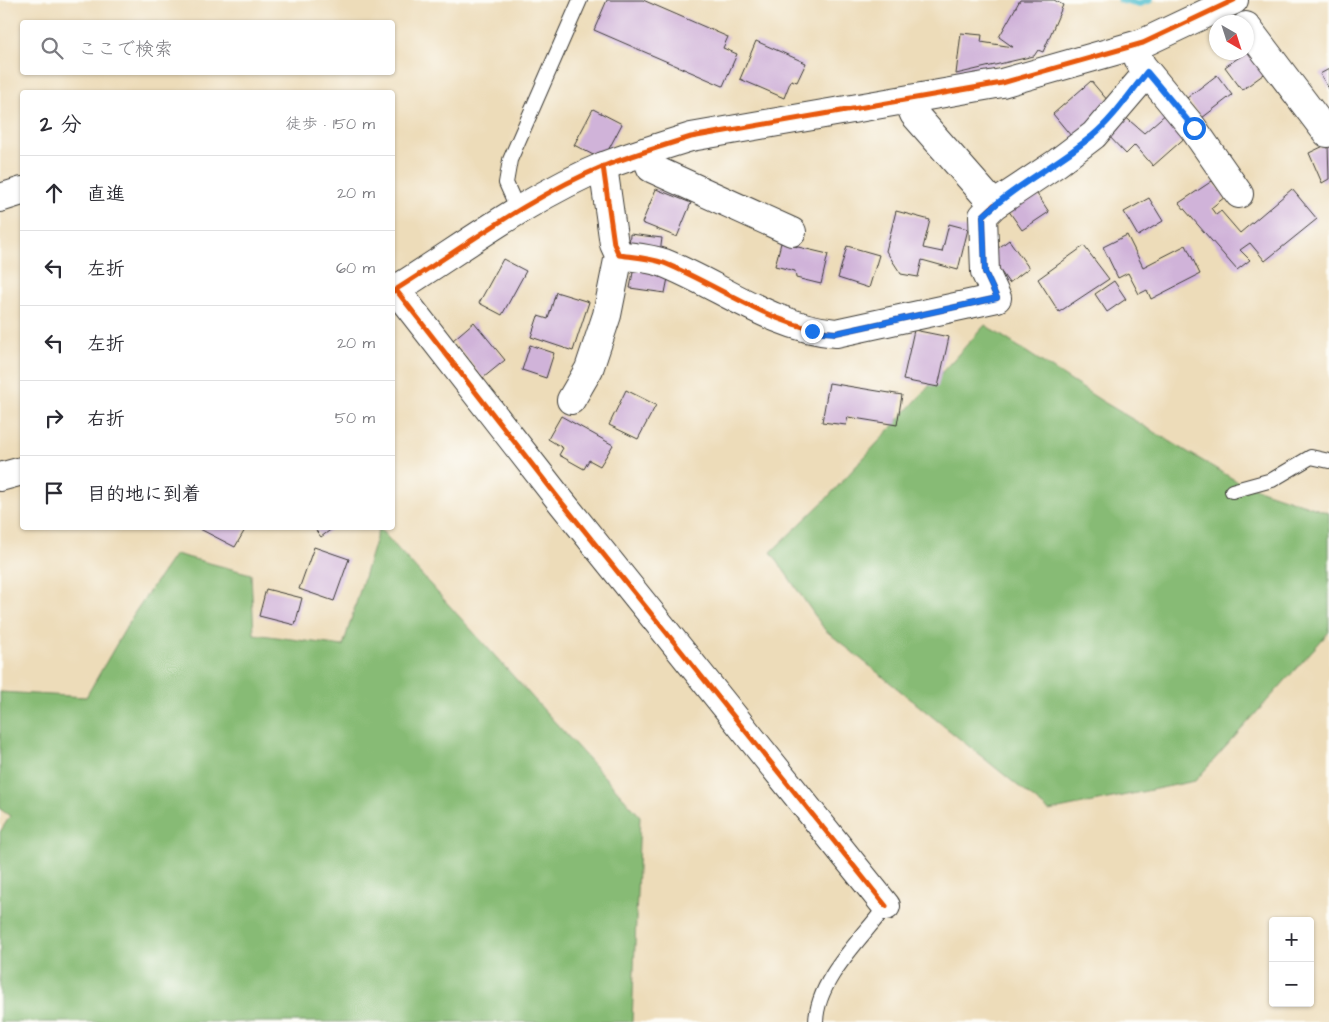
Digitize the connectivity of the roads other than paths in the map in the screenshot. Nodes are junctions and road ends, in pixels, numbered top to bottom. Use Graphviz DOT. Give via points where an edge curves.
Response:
graph roads {
  1 [pos="580,0"];
  2 [pos="1235,8"];
  3 [pos="1254,37"];
  4 [pos="1132,46"];
  5 [pos="1147,72"];
  6 [pos="908,100"];
  7 [pos="1327,133"];
  8 [pos="644,152"];
  9 [pos="603,166"];
  10 [pos="20,192"];
  11 [pos="1239,194"];
  12 [pos="0,198"];
  13 [pos="994,205"];
  14 [pos="518,210"];
  15 [pos="792,232"];
  16 [pos="619,255"];
  17 [pos="395,290"];
  18 [pos="395,292"];
  19 [pos="571,400"];
  20 [pos="1329,461"];
  21 [pos="20,472"];
  22 [pos="0,477"];
  23 [pos="1232,491"];
  24 [pos="886,906"];
  25 [pos="816,1022"];
  1 -- 14 [label="lane" via="510,160 506,183"];
  2 -- 4 [label="street"];
  3 -- 7 [label="street"];
  4 -- 5 [label="street"];
  4 -- 6 [label="street" via="1002,83"];
  5 -- 11 [label="street" via="1194,128"];
  5 -- 13 [label="street" via="1094,135"];
  6 -- 8 [label="street" via="691,137"];
  6 -- 13 [label="street" via="914,114"];
  8 -- 9 [label="street"];
  8 -- 15 [label="street" via="650,168"];
  9 -- 14 [label="street"];
  9 -- 16 [label="street" via="614,244"];
  10 -- 12 [label="street"];
  13 -- 16 [label="street" via="983,216 985,272 997,298 836,333 812,331 772,316 662,262"];
  14 -- 17 [label="street"];
  16 -- 19 [label="street" via="607,315 592,360"];
  18 -- 24 [label="street"];
  20 -- 23 [label="lane" via="1311,457 1272,480"];
  21 -- 22 [label="street"];
  24 -- 25 [label="lane" via="835,969 816,1011"];
}
